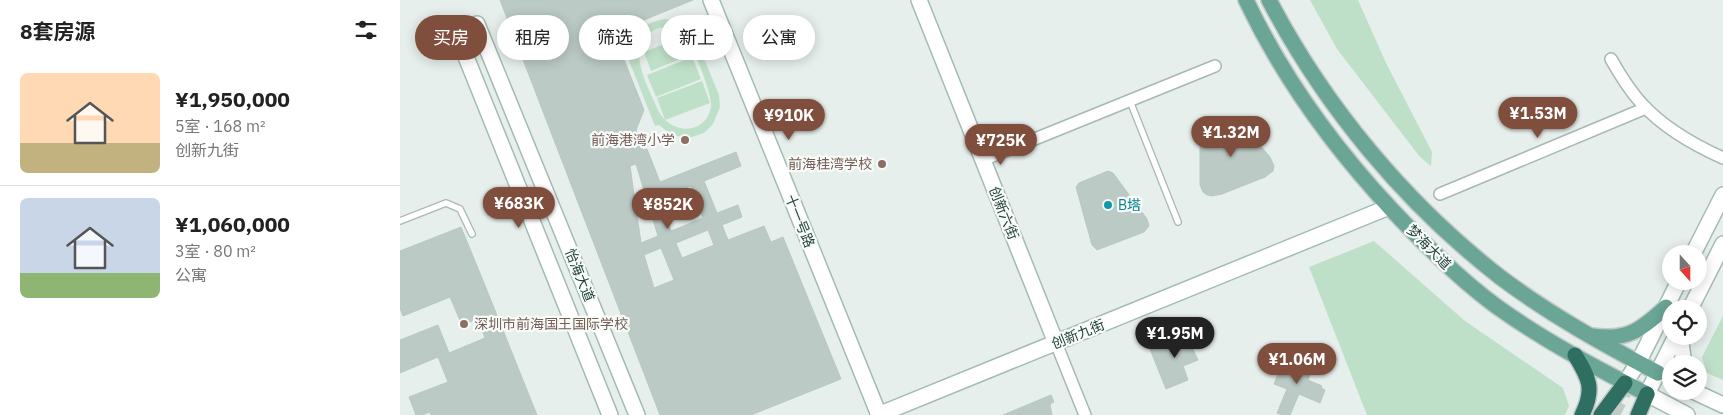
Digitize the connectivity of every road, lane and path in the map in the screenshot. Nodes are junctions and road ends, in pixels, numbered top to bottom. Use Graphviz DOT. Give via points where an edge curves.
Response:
graph roads {
  1 [pos="710,0"];
  2 [pos="718,0"];
  3 [pos="919,0"];
  4 [pos="1246,0"];
  5 [pos="1269,0"];
  6 [pos="487,48"];
  7 [pos="1611,59"];
  8 [pos="467,60"];
  9 [pos="1216,66"];
  10 [pos="1130,101"];
  11 [pos="1646,108"];
  12 [pos="1723,158"];
  13 [pos="983,160"];
  14 [pos="1440,194"];
  15 [pos="1723,195"];
  16 [pos="1389,207"];
  17 [pos="400,221"];
  18 [pos="1178,222"];
  19 [pos="472,234"];
  20 [pos="1723,244"];
  21 [pos="1698,245"];
  22 [pos="837,293"];
  23 [pos="1695,300"];
  24 [pos="1662,311"];
  25 [pos="1662,315"];
  26 [pos="1589,335"];
  27 [pos="1056,343"];
  28 [pos="1673,345"];
  29 [pos="1575,354"];
  30 [pos="1638,363"];
  31 [pos="1658,374"];
  32 [pos="1662,376"];
  33 [pos="1625,383"];
  34 [pos="1647,394"];
  35 [pos="1707,396"];
  36 [pos="1723,405"];
  37 [pos="610,415"];
  38 [pos="637,415"];
  39 [pos="879,415"];
  40 [pos="1085,415"];
  41 [pos="1582,415"];
  42 [pos="1601,415"];
  43 [pos="1638,415"];
  44 [pos="1686,415"];
  1 -- 39 [label="street, 十一号路"];
  2 -- 22 [label="street"];
  3 -- 13 [label="street, 创新六街"];
  4 -- 16 [label="main road, 梦海大道" via="1298,93 1328,135"];
  5 -- 26 [label="main road, 梦海大道" via="1316,80 1365,145 1412,198 1453,238 1501,277"];
  6 -- 38 [label="street, 怡海大道"];
  7 -- 11 [label="street"];
  8 -- 37 [label="street, 怡海大道"];
  9 -- 10 [label="street"];
  10 -- 13 [label="street"];
  10 -- 18 [label="lane"];
  11 -- 12 [label="street" via="1684,138"];
  11 -- 14 [label="street"];
  13 -- 27 [label="street, 创新六街"];
  15 -- 21 [label="street"];
  16 -- 27 [label="street, 创新九街"];
  16 -- 29 [label="main road, 梦海大道" via="1452,270 1496,306"];
  17 -- 19 [label="lane" via="446,203 460,209"];
  20 -- 23 [label="street"];
  24 -- 26 [label="main road" via="1630,334 1613,338"];
  25 -- 30 [label="street"];
  26 -- 30 [label="main road, 梦海大道"];
  27 -- 39 [label="street, 创新九街"];
  27 -- 40 [label="street"];
  28 -- 31 [label="street"];
  29 -- 33 [label="main road, 梦海大道"];
  29 -- 41 [label="highway" via="1590,384"];
  30 -- 31 [label="main road, 梦海大道"];
  30 -- 33 [label="street"];
  31 -- 32 [label="street, 梦海大道"];
  31 -- 34 [label="street"];
  33 -- 34 [label="main road, 梦海大道"];
  33 -- 42 [label="highway"];
  34 -- 43 [label="highway"];
  34 -- 44 [label="street, 梦海大道"];
  35 -- 36 [label="street"];
}
